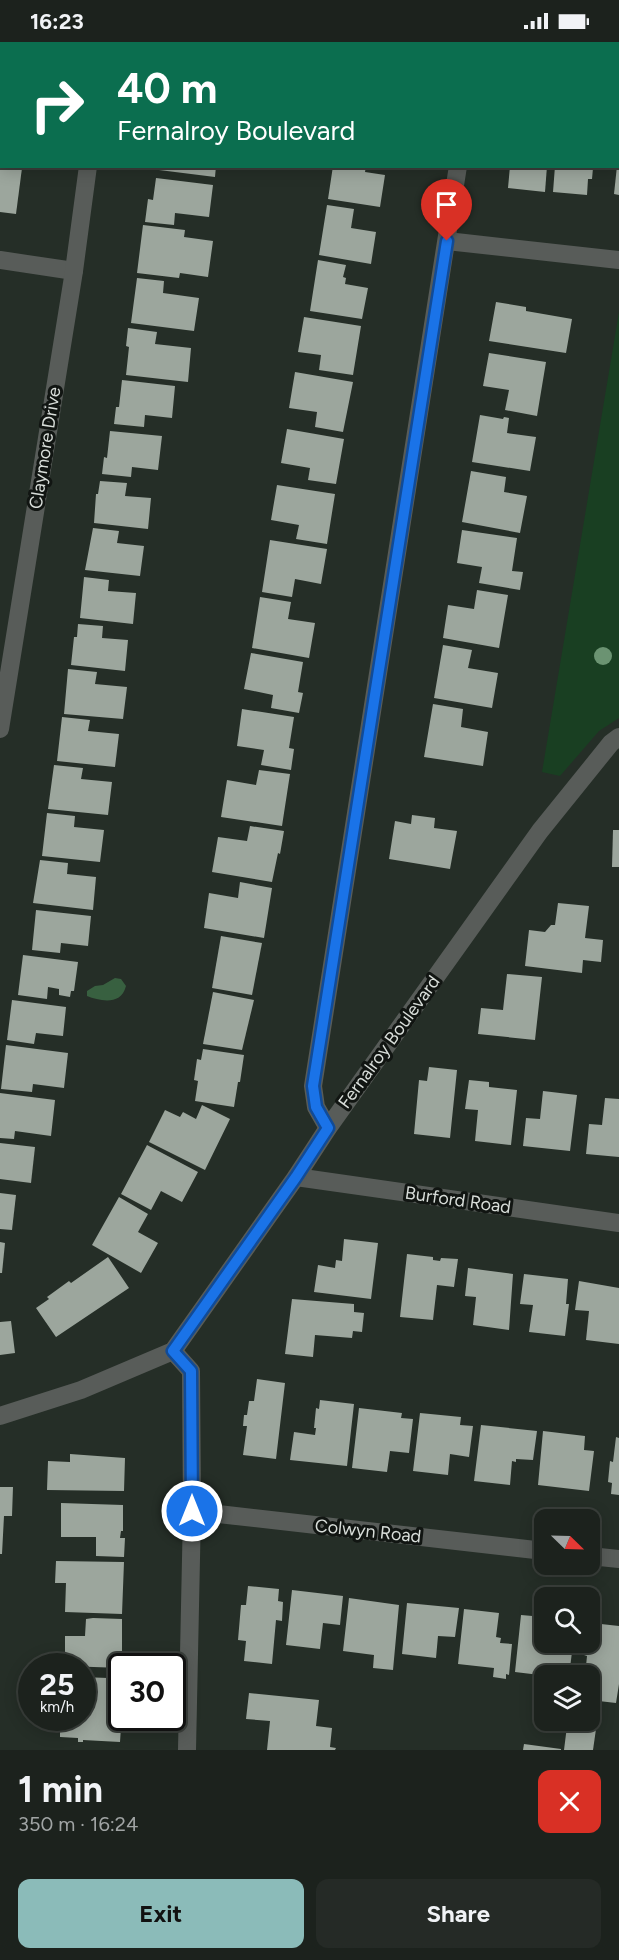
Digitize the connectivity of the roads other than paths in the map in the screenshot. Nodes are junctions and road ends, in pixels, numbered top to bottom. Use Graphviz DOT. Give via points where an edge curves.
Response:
graph roads {
  1 [pos="88,168"];
  2 [pos="458,168"];
  3 [pos="447,241"];
  4 [pos="0,260"];
  5 [pos="619,260"];
  6 [pos="74,271"];
  7 [pos="3,690"];
  8 [pos="0,729"];
  9 [pos="619,737"];
  10 [pos="328,1128"];
  11 [pos="296,1177"];
  12 [pos="619,1223"];
  13 [pos="173,1351"];
  14 [pos="0,1416"];
  15 [pos="192,1511"];
  16 [pos="534,1550"];
  17 [pos="600,1557"];
  18 [pos="619,1559"];
  19 [pos="187,1750"];
  1 -- 6 [label="street, Claymore Drive"];
  2 -- 3 [label="street"];
  3 -- 5 [label="street"];
  3 -- 10 [label="street" via="313,1086 316,1107"];
  4 -- 6 [label="street"];
  6 -- 7 [label="street, Claymore Drive"];
  7 -- 8 [label="street, Claymore Drive"];
  9 -- 10 [label="street, Fernalroy Boulevard" via="540,831"];
  10 -- 11 [label="street, Fernalroy Boulevard"];
  11 -- 12 [label="street, Burford Road"];
  11 -- 13 [label="street, Fernalroy Boulevard"];
  13 -- 14 [label="street" via="81,1390"];
  13 -- 15 [label="street" via="191,1371"];
  15 -- 16 [label="street, Colwyn Road"];
  15 -- 19 [label="street"];
  17 -- 18 [label="street"];
}
